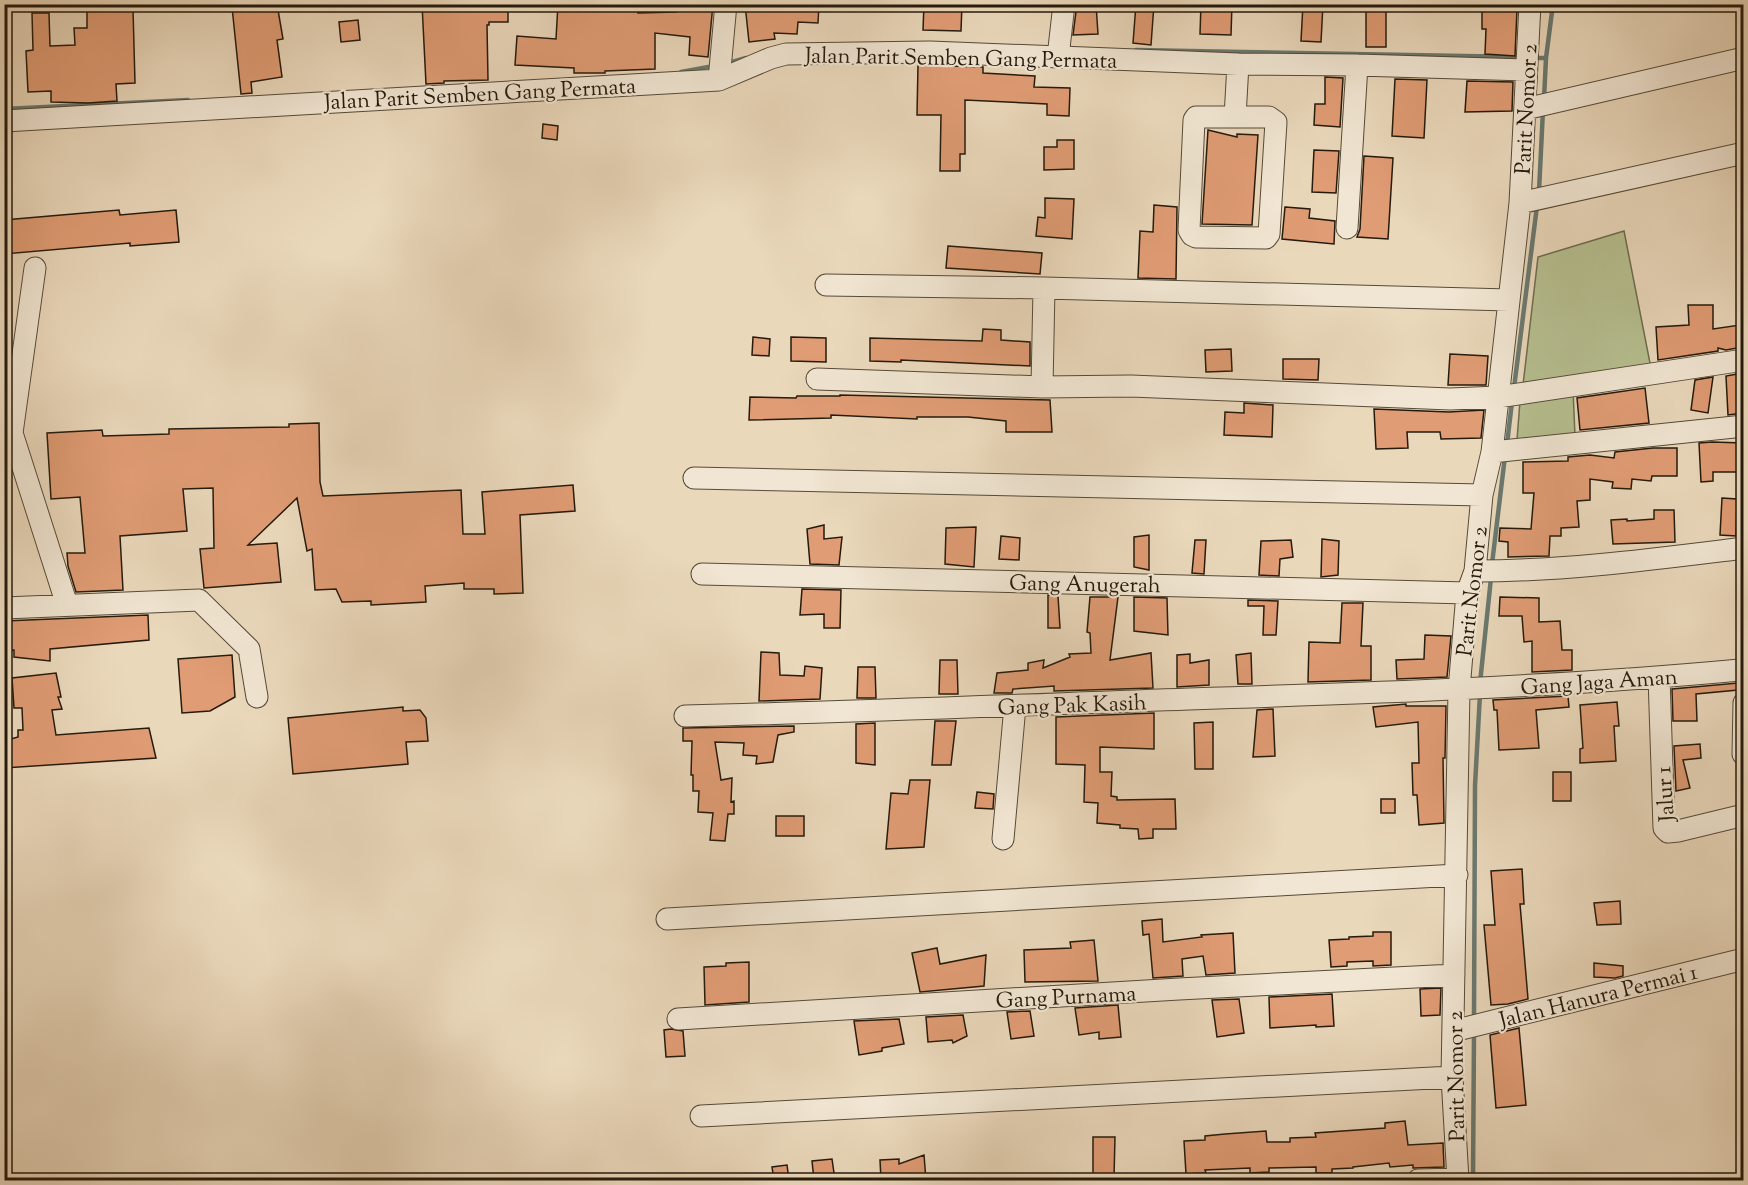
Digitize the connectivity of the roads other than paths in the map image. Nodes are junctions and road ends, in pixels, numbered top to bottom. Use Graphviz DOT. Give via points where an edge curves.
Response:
graph roads {
  1 [pos="726,4"];
  2 [pos="1064,4"];
  3 [pos="1530,4"];
  4 [pos="1058,57"];
  5 [pos="1743,58"];
  6 [pos="1238,64"];
  7 [pos="1357,65"];
  8 [pos="1526,70"];
  9 [pos="719,80"];
  10 [pos="1524,109"];
  11 [pos="1235,117"];
  12 [pos="4,121"];
  13 [pos="1743,153"];
  14 [pos="1520,203"];
  15 [pos="1347,228"];
  16 [pos="35,268"];
  17 [pos="826,285"];
  18 [pos="1044,288"];
  19 [pos="1509,300"];
  20 [pos="1743,360"];
  21 [pos="817,379"];
  22 [pos="1042,387"];
  23 [pos="1498,397"];
  24 [pos="1743,426"];
  25 [pos="1492,452"];
  26 [pos="694,478"];
  27 [pos="1482,495"];
  28 [pos="1743,548"];
  29 [pos="1475,571"];
  30 [pos="702,574"];
  31 [pos="1467,593"];
  32 [pos="67,605"];
  33 [pos="4,608"];
  34 [pos="1742,670"];
  35 [pos="1659,677"];
  36 [pos="1459,690"];
  37 [pos="257,697"];
  38 [pos="1743,703"];
  39 [pos="1015,706"];
  40 [pos="685,716"];
  41 [pos="1743,754"];
  42 [pos="1743,814"];
  43 [pos="1003,839"];
  44 [pos="1457,875"];
  45 [pos="667,919"];
  46 [pos="1743,959"];
  47 [pos="1454,975"];
  48 [pos="678,1019"];
  49 [pos="1466,1028"];
  50 [pos="1452,1077"];
  51 [pos="701,1116"];
  52 [pos="1418,1180"];
  53 [pos="1458,1180"];
  1 -- 9 [label="street"];
  2 -- 4 [label="street"];
  3 -- 8 [label="street, Parit Nomor 2"];
  4 -- 6 [label="street, Jalan Parit Semben Gang Permata"];
  4 -- 9 [label="street, Jalan Parit Semben Gang Permata" via="930,52 795,54 771,58"];
  5 -- 10 [label="street"];
  6 -- 7 [label="street, Jalan Parit Semben Gang Permata"];
  6 -- 11 [label="street"];
  7 -- 8 [label="street, Jalan Parit Semben Gang Permata"];
  7 -- 15 [label="street"];
  8 -- 10 [label="street, Parit Nomor 2"];
  9 -- 12 [label="street, Jalan Parit Semben Gang Permata"];
  10 -- 14 [label="street, Parit Nomor 2"];
  11 -- 11 [label="street" via="1269,117 1276,122 1269,234 1262,239 1196,237 1189,230 1194,120"];
  13 -- 14 [label="street"];
  14 -- 19 [label="street, Parit Nomor 2"];
  16 -- 32 [label="street" via="12,433"];
  17 -- 18 [label="street"];
  18 -- 19 [label="street"];
  18 -- 22 [label="street"];
  19 -- 23 [label="street, Parit Nomor 2"];
  20 -- 23 [label="street"];
  21 -- 22 [label="street"];
  22 -- 23 [label="street" via="1131,386 1450,399"];
  23 -- 25 [label="street, Parit Nomor 2"];
  24 -- 25 [label="street"];
  25 -- 27 [label="street, Parit Nomor 2"];
  26 -- 27 [label="street"];
  27 -- 29 [label="street, Parit Nomor 2"];
  28 -- 29 [label="street" via="1586,567"];
  29 -- 31 [label="street, Parit Nomor 2"];
  30 -- 31 [label="street, Gang Anugerah"];
  31 -- 36 [label="street, Parit Nomor 2"];
  32 -- 33 [label="street"];
  32 -- 37 [label="street" via="199,600 249,649"];
  34 -- 35 [label="street, Gang Jaga Aman"];
  35 -- 36 [label="street, Gang Jaga Aman"];
  35 -- 42 [label="street, Jalur 1" via="1664,828 1668,832 1678,831"];
  36 -- 39 [label="street, Gang Pak Kasih"];
  36 -- 44 [label="street, Parit Nomor 2"];
  38 -- 41 [label="street"];
  39 -- 40 [label="street, Gang Pak Kasih"];
  39 -- 43 [label="street"];
  44 -- 45 [label="street"];
  44 -- 47 [label="street, Parit Nomor 2"];
  46 -- 49 [label="street, Jalan Hanura Permai 1"];
  47 -- 48 [label="street, Gang Purnama"];
  47 -- 49 [label="street, Parit Nomor 2"];
  49 -- 50 [label="street, Parit Nomor 2"];
  50 -- 51 [label="street"];
  50 -- 53 [label="street, Parit Nomor 2"];
  52 -- 53 [label="street"];
}
